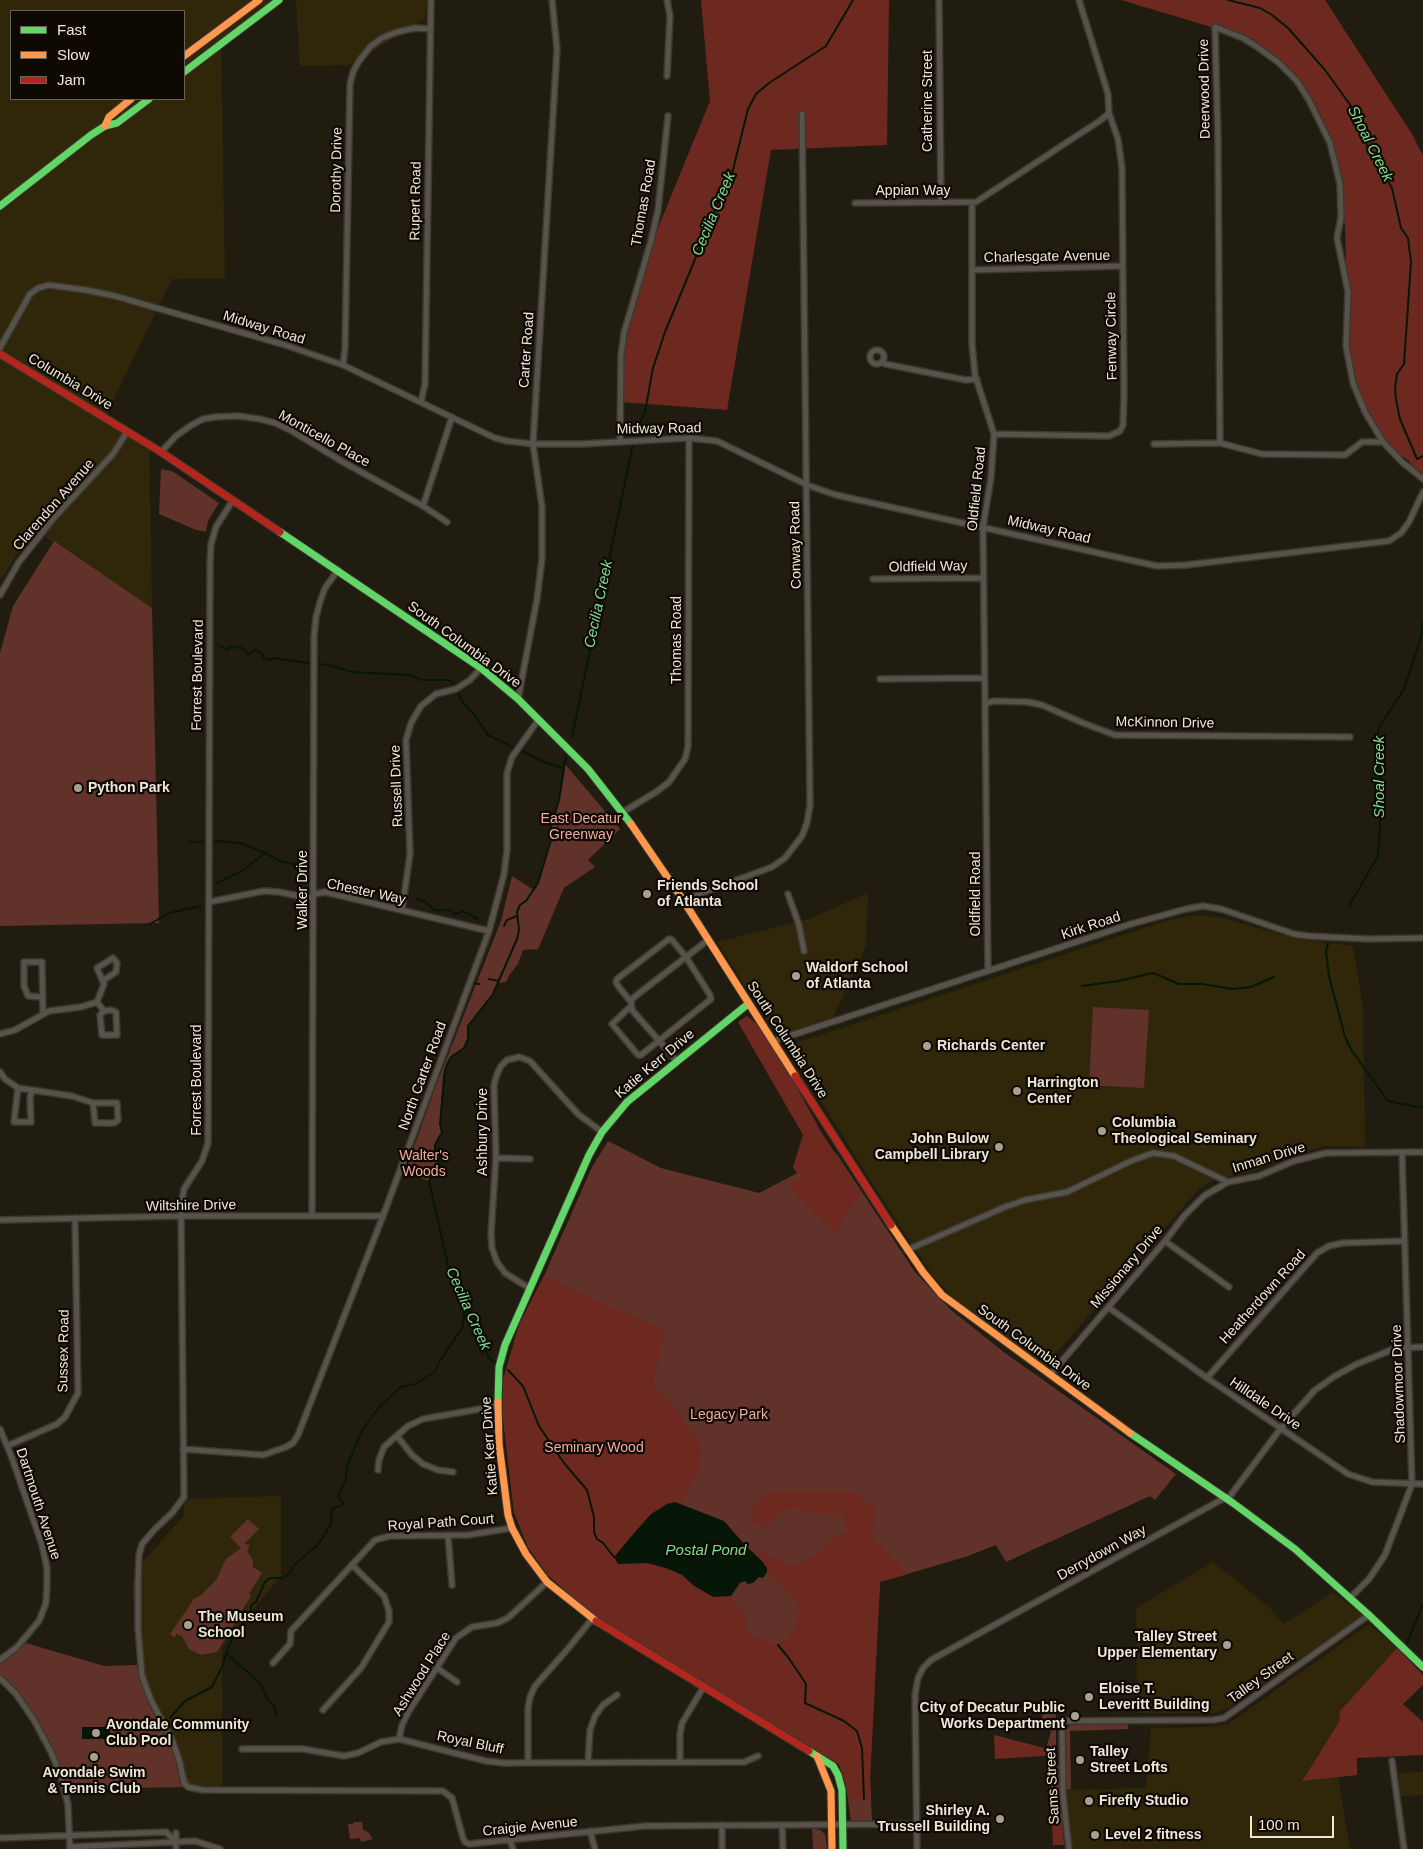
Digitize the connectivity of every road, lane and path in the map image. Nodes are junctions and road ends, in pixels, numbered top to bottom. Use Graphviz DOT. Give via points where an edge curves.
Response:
graph roads {
  1 [pos="259,0"];
  2 [pos="279,0"];
  3 [pos="430,0"];
  4 [pos="552,0"];
  5 [pos="667,0"];
  6 [pos="939,0"];
  7 [pos="1080,0"];
  8 [pos="430,29"];
  9 [pos="185,55"];
  10 [pos="185,71"];
  11 [pos="667,76"];
  12 [pos="129,100"];
  13 [pos="148,100"];
  14 [pos="1109,112"];
  15 [pos="802,114"];
  16 [pos="668,116"];
  17 [pos="105,126"];
  18 [pos="941,202"];
  19 [pos="855,203"];
  20 [pos="972,203"];
  21 [pos="0,206"];
  22 [pos="1123,266"];
  23 [pos="972,270"];
  24 [pos="0,348"];
  25 [pos="0,354"];
  26 [pos="882,362"];
  27 [pos="343,365"];
  28 [pos="976,379"];
  29 [pos="421,402"];
  30 [pos="452,418"];
  31 [pos="128,432"];
  32 [pos="994,434"];
  33 [pos="689,438"];
  34 [pos="620,441"];
  35 [pos="1383,442"];
  36 [pos="534,444"];
  37 [pos="1154,444"];
  38 [pos="1220,444"];
  39 [pos="160,452"];
  40 [pos="1423,479"];
  41 [pos="807,485"];
  42 [pos="1423,492"];
  43 [pos="233,500"];
  44 [pos="423,506"];
  45 [pos="447,522"];
  46 [pos="983,527"];
  47 [pos="338,570"];
  48 [pos="983,578"];
  49 [pos="873,579"];
  50 [pos="0,595"];
  51 [pos="481,668"];
  52 [pos="984,678"];
  53 [pos="880,679"];
  54 [pos="518,699"];
  55 [pos="986,703"];
  56 [pos="539,719"];
  57 [pos="1350,737"];
  58 [pos="623,812"];
  59 [pos="315,894"];
  60 [pos="788,894"];
  61 [pos="683,900"];
  62 [pos="209,902"];
  63 [pos="402,910"];
  64 [pos="488,932"];
  65 [pos="1423,938"];
  66 [pos="708,940"];
  67 [pos="804,951"];
  68 [pos="686,957"];
  69 [pos="988,971"];
  70 [pos="104,980"];
  71 [pos="42,997"];
  72 [pos="97,1002"];
  73 [pos="631,1004"];
  74 [pos="748,1004"];
  75 [pos="104,1011"];
  76 [pos="43,1014"];
  77 [pos="0,1034"];
  78 [pos="660,1041"];
  79 [pos="774,1041"];
  80 [pos="677,1061"];
  81 [pos="0,1072"];
  82 [pos="18,1088"];
  83 [pos="32,1090"];
  84 [pos="93,1103"];
  85 [pos="602,1132"];
  86 [pos="1402,1152"];
  87 [pos="1423,1152"];
  88 [pos="496,1158"];
  89 [pos="530,1159"];
  90 [pos="1228,1182"];
  91 [pos="180,1216"];
  92 [pos="312,1216"];
  93 [pos="383,1216"];
  94 [pos="75,1218"];
  95 [pos="0,1220"];
  96 [pos="1165,1241"];
  97 [pos="1404,1241"];
  98 [pos="907,1250"];
  99 [pos="1229,1287"];
  100 [pos="529,1288"];
  101 [pos="1108,1308"];
  102 [pos="1423,1347"];
  103 [pos="1409,1348"];
  104 [pos="1050,1376"];
  105 [pos="1206,1378"];
  106 [pos="497,1406"];
  107 [pos="1281,1428"];
  108 [pos="0,1429"];
  109 [pos="397,1436"];
  110 [pos="7,1446"];
  111 [pos="183,1449"];
  112 [pos="378,1470"];
  113 [pos="453,1472"];
  114 [pos="1412,1484"];
  115 [pos="1423,1484"];
  116 [pos="1224,1498"];
  117 [pos="512,1528"];
  118 [pos="448,1535"];
  119 [pos="352,1565"];
  120 [pos="547,1582"];
  121 [pos="452,1585"];
  122 [pos="1350,1598"];
  123 [pos="1369,1615"];
  124 [pos="592,1619"];
  125 [pos="0,1660"];
  126 [pos="273,1663"];
  127 [pos="1423,1667"];
  128 [pos="437,1668"];
  129 [pos="0,1678"];
  130 [pos="457,1682"];
  131 [pos="703,1688"];
  132 [pos="617,1696"];
  133 [pos="323,1710"];
  134 [pos="1062,1721"];
  135 [pos="399,1739"];
  136 [pos="242,1749"];
  137 [pos="758,1756"];
  138 [pos="816,1756"];
  139 [pos="1392,1761"];
  140 [pos="680,1762"];
  141 [pos="528,1763"];
  142 [pos="588,1763"];
  143 [pos="184,1783"];
  144 [pos="917,1824"];
  145 [pos="722,1825"];
  146 [pos="782,1825"];
  147 [pos="832,1825"];
  148 [pos="843,1825"];
  149 [pos="590,1831"];
  150 [pos="176,1833"];
  151 [pos="70,1836"];
  152 [pos="0,1838"];
  153 [pos="510,1841"];
  154 [pos="176,1842"];
  155 [pos="70,1848"];
  156 [pos="176,1849"];
  157 [pos="220,1849"];
  158 [pos="512,1849"];
  159 [pos="595,1849"];
  160 [pos="722,1849"];
  161 [pos="783,1849"];
  162 [pos="832,1849"];
  163 [pos="843,1849"];
  164 [pos="917,1849"];
  165 [pos="1069,1849"];
  166 [pos="1404,1849"];
  1 -- 9 [label="main road"];
  2 -- 10 [label="main road"];
  3 -- 8 [label="street, Rupert Road"];
  4 -- 36 [label="street, Carter Road" via="557,49"];
  5 -- 11 [label="street" via="670,16"];
  6 -- 18 [label="street, Catherine Street"];
  7 -- 14 [label="street" via="1105,78"];
  8 -- 27 [label="street, Dorothy Drive" via="415,28 382,38 370,47 353,72 350,84"];
  8 -- 29 [label="street, Rupert Road" via="425,384"];
  12 -- 17 [label="main road" via="109,117"];
  13 -- 17 [label="main road" via="117,123"];
  14 -- 20 [label="street"];
  14 -- 22 [label="street, Fenway Circle" via="1118,139 1122,168"];
  15 -- 41 [label="street, Conway Road"];
  16 -- 34 [label="street, Thomas Road" via="658,210 626,324 621,355"];
  17 -- 21 [label="main road"];
  18 -- 19 [label="street, Appian Way"];
  18 -- 20 [label="street, Appian Way"];
  20 -- 23 [label="street, Oldfield Road"];
  22 -- 23 [label="street, Charlesgate Avenue"];
  22 -- 32 [label="street, Fenway Circle" via="1124,417 1120,431 1098,437"];
  23 -- 28 [label="street, Oldfield Road" via="972,344"];
  24 -- 27 [label="street, Midway Road" via="30,294 49,285 115,296"];
  25 -- 31 [label="main road, Columbia Drive"];
  26 -- 28 [label="street" via="966,380"];
  27 -- 29 [label="street, Midway Road"];
  28 -- 32 [label="street, Oldfield Road"];
  29 -- 30 [label="street, Midway Road"];
  30 -- 36 [label="street, Midway Road" via="495,438"];
  30 -- 44 [label="street"];
  31 -- 39 [label="main road, South Columbia Drive"];
  31 -- 50 [label="street, Clarendon Avenue" via="113,454 52,519 19,562"];
  32 -- 46 [label="street, Oldfield Road"];
  33 -- 34 [label="street, Midway Road"];
  33 -- 41 [label="street, Midway Road" via="716,441"];
  33 -- 58 [label="street, Thomas Road" via="688,747 685,759 669,782"];
  34 -- 36 [label="street, Midway Road"];
  35 -- 38 [label="street" via="1362,442 1345,455 1262,454"];
  35 -- 38 [label="street, Deerwood Drive" via="1357,395 1347,360 1348,292 1337,238 1341,218 1340,184 1330,143 1297,80 1256,46 1215,28"];
  35 -- 40 [label="street, Deerwood Drive"];
  36 -- 54 [label="street, Carter Road" via="542,507 542,559"];
  37 -- 38 [label="street"];
  39 -- 43 [label="main road, South Columbia Drive"];
  39 -- 44 [label="street, Monticello Place" via="203,419 238,416 260,419 292,431"];
  41 -- 46 [label="street, Midway Road" via="836,495"];
  41 -- 61 [label="street, Conway Road" via="810,805 807,823 802,836 785,858 772,867"];
  42 -- 46 [label="street, Midway Road" via="1409,522 1389,541 1186,565 1157,566"];
  43 -- 47 [label="main road, South Columbia Drive"];
  43 -- 62 [label="street, Forrest Boulevard" via="216,527 211,544"];
  44 -- 45 [label="street, Monticello Place"];
  46 -- 48 [label="street, Oldfield Road"];
  47 -- 51 [label="main road, South Columbia Drive"];
  47 -- 59 [label="street, Walker Drive" via="325,588 315,623"];
  48 -- 49 [label="street, Oldfield Way"];
  48 -- 52 [label="street, Oldfield Road"];
  51 -- 54 [label="main road, South Columbia Drive"];
  51 -- 63 [label="street, Russell Drive" via="456,689 436,694 428,700 411,723 406,740 410,854"];
  52 -- 53 [label="street"];
  52 -- 55 [label="street, Oldfield Road"];
  54 -- 56 [label="main road, South Columbia Drive"];
  55 -- 57 [label="street, McKinnon Drive" via="1042,705 1115,735"];
  55 -- 69 [label="street, Oldfield Road"];
  56 -- 58 [label="main road, South Columbia Drive" via="588,769"];
  56 -- 64 [label="street, North Carter Road" via="512,757 507,773 507,850"];
  58 -- 61 [label="main road, South Columbia Drive"];
  59 -- 62 [label="street, Chester Way" via="309,898 264,892"];
  59 -- 63 [label="street, Chester Way" via="325,892"];
  59 -- 92 [label="street, Walker Drive"];
  60 -- 67 [label="street"];
  61 -- 66 [label="main road, South Columbia Drive"];
  62 -- 91 [label="street, Forrest Boulevard" via="208,1143 202,1161 184,1189"];
  63 -- 64 [label="street, Chester Way"];
  64 -- 93 [label="street, North Carter Road"];
  65 -- 69 [label="street, Kirk Road" via="1308,936 1203,906 1131,924"];
  66 -- 68 [label="street"];
  66 -- 74 [label="main road, South Columbia Drive"];
  68 -- 73 [label="street" via="633,998"];
  68 -- 73 [label="street" via="669,939 617,979 618,986"];
  68 -- 78 [label="street" via="711,999"];
  69 -- 79 [label="street, Kirk Road"];
  70 -- 72 [label="street"];
  71 -- 71 [label="street" via="42,962 24,962 24,986 28,996"];
  71 -- 76 [label="street"];
  72 -- 75 [label="street"];
  72 -- 76 [label="street" via="49,1010"];
  73 -- 78 [label="street" via="632,1010"];
  73 -- 78 [label="street" via="613,1021 613,1026 638,1055"];
  74 -- 79 [label="main road, South Columbia Drive"];
  74 -- 80 [label="main road, Katie Kerr Drive"];
  75 -- 75 [label="street" via="116,1012 117,1035 102,1035 100,1015"];
  76 -- 77 [label="street" via="15,1030"];
  78 -- 80 [label="street"];
  79 -- 98 [label="main road, South Columbia Drive"];
  80 -- 85 [label="main road, Katie Kerr Drive" via="628,1102"];
  81 -- 82 [label="street"];
  82 -- 83 [label="street"];
  82 -- 83 [label="street" via="14,1122 31,1122"];
  83 -- 84 [label="street"];
  84 -- 84 [label="street" via="117,1103 118,1120 114,1123 95,1122"];
  85 -- 88 [label="street, Ashbury Drive" via="578,1114 530,1062 519,1057 507,1060 497,1074 494,1093"];
  85 -- 100 [label="main road, Katie Kerr Drive"];
  86 -- 87 [label="street, Inman Drive"];
  86 -- 90 [label="street, Inman Drive" via="1326,1153 1294,1161 1259,1176"];
  86 -- 97 [label="street, Shadowmoor Drive"];
  88 -- 89 [label="street"];
  88 -- 100 [label="street, Ashbury Drive" via="492,1248 505,1273"];
  90 -- 96 [label="street, Missionary Drive" via="1204,1196"];
  90 -- 98 [label="street, Inman Drive" via="1174,1156 1153,1153 1067,1192 1005,1206"];
  91 -- 92 [label="street, Wiltshire Drive"];
  91 -- 94 [label="street, Wiltshire Drive"];
  91 -- 111 [label="street, Forrest Boulevard"];
  92 -- 93 [label="street, Wiltshire Drive"];
  93 -- 111 [label="street, North Carter Road" via="293,1443 263,1455"];
  94 -- 95 [label="street, Wiltshire Drive"];
  94 -- 110 [label="street, Sussex Road" via="78,1393 65,1416 56,1424"];
  96 -- 99 [label="street"];
  96 -- 101 [label="street, Missionary Drive"];
  97 -- 103 [label="street, Shadowmoor Drive"];
  97 -- 105 [label="street, Heatherdown Road" via="1343,1243 1328,1246 1317,1253"];
  98 -- 104 [label="main road, South Columbia Drive" via="942,1295"];
  100 -- 106 [label="main road, Katie Kerr Drive" via="499,1367"];
  101 -- 104 [label="street, Missionary Drive"];
  101 -- 105 [label="street, Hilldale Drive"];
  102 -- 103 [label="street, Derrydown Way"];
  103 -- 107 [label="street, Derrydown Way" via="1396,1348 1335,1376 1315,1390"];
  103 -- 114 [label="street, Shadowmoor Drive"];
  104 -- 116 [label="main road, South Columbia Drive"];
  105 -- 107 [label="street, Hilldale Drive"];
  106 -- 109 [label="street" via="423,1419"];
  106 -- 117 [label="main road, Katie Kerr Drive" via="502,1470"];
  107 -- 114 [label="street, Hilldale Drive" via="1348,1474 1372,1482"];
  107 -- 116 [label="street, Derrydown Way" via="1230,1496"];
  108 -- 110 [label="street, Dartmouth Avenue"];
  109 -- 112 [label="street" via="384,1447 378,1460"];
  109 -- 113 [label="street" via="423,1464"];
  110 -- 125 [label="street, Dartmouth Avenue" via="42,1545 47,1585 46,1603 39,1621 17,1647"];
  111 -- 143 [label="street, Forrest Boulevard" via="183,1499 142,1544 139,1554 138,1628 142,1676 173,1742"];
  114 -- 115 [label="street, Hilldale Drive"];
  114 -- 122 [label="street, Shadowmoor Drive" via="1385,1555"];
  116 -- 122 [label="main road, South Columbia Drive" via="1295,1549"];
  116 -- 144 [label="street, Derrydown Way" via="931,1660 918,1678 915,1695"];
  117 -- 118 [label="street, Royal Path Court"];
  117 -- 120 [label="main road, Katie Kerr Drive"];
  118 -- 119 [label="street, Royal Path Court" via="390,1536 375,1540"];
  118 -- 121 [label="street"];
  119 -- 126 [label="street, Royal Path Court" via="291,1631 290,1644"];
  119 -- 133 [label="street" via="384,1596 390,1611 389,1622 361,1668"];
  120 -- 124 [label="main road, Katie Kerr Drive"];
  120 -- 128 [label="street, Ashwood Place" via="508,1618 463,1632"];
  122 -- 123 [label="main road, South Columbia Drive"];
  123 -- 127 [label="main road, South Columbia Drive"];
  123 -- 134 [label="street, Talley Street" via="1224,1718"];
  124 -- 131 [label="main road, Katie Kerr Drive"];
  124 -- 141 [label="street" via="535,1686 530,1697"];
  128 -- 130 [label="street"];
  128 -- 135 [label="street, Ashwood Place" via="409,1711"];
  129 -- 151 [label="street" via="16,1694 52,1752 68,1805"];
  131 -- 138 [label="main road, Katie Kerr Drive"];
  131 -- 140 [label="street" via="682,1723"];
  132 -- 142 [label="street" via="603,1705 595,1716 590,1730"];
  134 -- 165 [label="street, Sams Street" via="1063,1802"];
  135 -- 136 [label="street, Royal Bluff" via="344,1756 303,1749"];
  135 -- 141 [label="street, Royal Bluff" via="486,1761"];
  137 -- 140 [label="street, Royal Bluff" via="744,1762"];
  138 -- 147 [label="main road" via="831,1791"];
  138 -- 148 [label="main road, Katie Kerr Drive" via="833,1766 838,1775 844,1804"];
  139 -- 166 [label="street"];
  140 -- 142 [label="street, Royal Bluff"];
  141 -- 142 [label="street, Royal Bluff"];
  143 -- 153 [label="street, Craigie Avenue" via="203,1790 443,1791 452,1798 465,1842"];
  144 -- 148 [label="street, Craigie Avenue"];
  144 -- 164 [label="street, Derrydown Way"];
  145 -- 146 [label="street, Craigie Avenue"];
  145 -- 149 [label="street, Craigie Avenue"];
  145 -- 160 [label="street"];
  146 -- 147 [label="street, Craigie Avenue"];
  146 -- 161 [label="street"];
  147 -- 148 [label="street, Craigie Avenue"];
  147 -- 162 [label="main road"];
  148 -- 163 [label="main road, Katie Kerr Drive"];
  149 -- 153 [label="street, Craigie Avenue"];
  149 -- 159 [label="street"];
  150 -- 154 [label="street"];
  151 -- 152 [label="street"];
  151 -- 154 [label="street" via="166,1832"];
  151 -- 155 [label="street"];
  153 -- 158 [label="street"];
  154 -- 155 [label="street"];
  154 -- 156 [label="street"];
  154 -- 157 [label="street" via="195,1841"];
}
